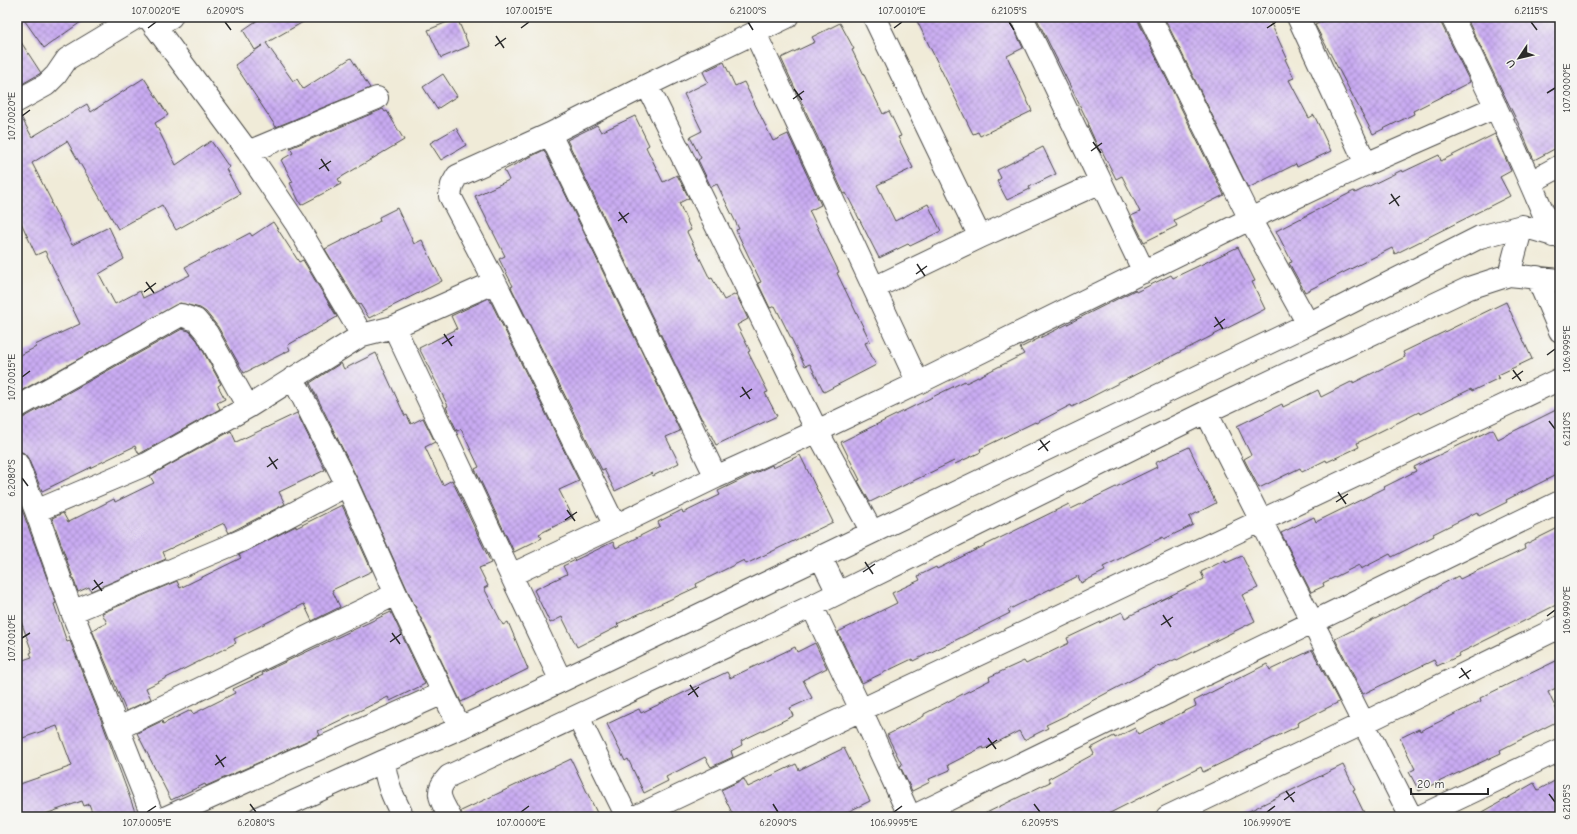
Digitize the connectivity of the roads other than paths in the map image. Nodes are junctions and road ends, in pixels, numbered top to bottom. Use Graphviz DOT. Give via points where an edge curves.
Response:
graph roads {
  1 [pos="787,17"];
  2 [pos="874,17"];
  3 [pos="1022,17"];
  4 [pos="1150,17"];
  5 [pos="1298,17"];
  6 [pos="1452,17"];
  7 [pos="152,20"];
  8 [pos="755,33"];
  9 [pos="646,85"];
  10 [pos="377,98"];
  11 [pos="17,100"];
  12 [pos="1496,107"];
  13 [pos="550,134"];
  14 [pos="248,152"];
  15 [pos="1366,164"];
  16 [pos="1560,166"];
  17 [pos="1101,182"];
  18 [pos="1531,182"];
  19 [pos="1250,219"];
  20 [pos="1522,226"];
  21 [pos="980,236"];
  22 [pos="1556,237"];
  23 [pos="1144,272"];
  24 [pos="1509,275"];
  25 [pos="1537,277"];
  26 [pos="1560,280"];
  27 [pos="495,282"];
  28 [pos="874,288"];
  29 [pos="1308,324"];
  30 [pos="394,327"];
  31 [pos="1560,331"];
  32 [pos="362,335"];
  33 [pos="294,378"];
  34 [pos="1560,379"];
  35 [pos="918,383"];
  36 [pos="17,407"];
  37 [pos="248,407"];
  38 [pos="1206,412"];
  39 [pos="817,431"];
  40 [pos="17,463"];
  41 [pos="716,477"];
  42 [pos="347,485"];
  43 [pos="1560,502"];
  44 [pos="36,511"];
  45 [pos="1261,520"];
  46 [pos="615,526"];
  47 [pos="872,532"];
  48 [pos="820,556"];
  49 [pos="511,575"];
  50 [pos="838,593"];
  51 [pos="396,594"];
  52 [pos="812,606"];
  53 [pos="72,612"];
  54 [pos="1311,622"];
  55 [pos="1560,627"];
  56 [pos="561,681"];
  57 [pos="443,693"];
  58 [pos="861,710"];
  59 [pos="578,717"];
  60 [pos="1364,723"];
  61 [pos="119,728"];
  62 [pos="460,728"];
  63 [pos="1560,750"];
  64 [pos="384,761"];
  65 [pos="267,816"];
  66 [pos="153,817"];
  67 [pos="167,817"];
  68 [pos="403,817"];
  69 [pos="450,817"];
  70 [pos="627,817"];
  71 [pos="635,817"];
  72 [pos="911,817"];
  73 [pos="1167,817"];
  74 [pos="1411,817"];
  75 [pos="1419,817"];
  1 -- 8 [label="street"];
  2 -- 21 [label="street"];
  3 -- 17 [label="street"];
  4 -- 19 [label="street"];
  5 -- 15 [label="street"];
  6 -- 12 [label="street"];
  7 -- 11 [label="street" via="68,59 46,85"];
  7 -- 14 [label="street"];
  8 -- 9 [label="street"];
  8 -- 28 [label="street"];
  9 -- 13 [label="street"];
  9 -- 39 [label="street"];
  10 -- 14 [label="street"];
  12 -- 15 [label="street"];
  12 -- 18 [label="street"];
  13 -- 27 [label="street" via="458,176 452,185 450,196"];
  13 -- 41 [label="street"];
  14 -- 32 [label="street" via="295,222"];
  15 -- 19 [label="street"];
  16 -- 18 [label="street"];
  17 -- 21 [label="street"];
  17 -- 23 [label="street"];
  18 -- 22 [label="street"];
  19 -- 23 [label="street"];
  19 -- 29 [label="street"];
  20 -- 22 [label="street"];
  20 -- 24 [label="street"];
  20 -- 29 [label="street" via="1480,237"];
  21 -- 28 [label="street"];
  23 -- 35 [label="street"];
  24 -- 25 [label="street"];
  24 -- 38 [label="street" via="1469,288"];
  25 -- 26 [label="street"];
  25 -- 31 [label="street"];
  27 -- 30 [label="street"];
  27 -- 46 [label="street"];
  28 -- 35 [label="street"];
  29 -- 47 [label="street"];
  30 -- 32 [label="street"];
  30 -- 49 [label="street"];
  32 -- 33 [label="street"];
  33 -- 37 [label="street"];
  33 -- 42 [label="street"];
  34 -- 45 [label="street"];
  35 -- 39 [label="street"];
  36 -- 37 [label="street" via="180,315 196,320 207,333"];
  37 -- 44 [label="street" via="147,464"];
  38 -- 45 [label="street"];
  38 -- 50 [label="street"];
  39 -- 41 [label="street"];
  39 -- 47 [label="street"];
  40 -- 44 [label="street"];
  41 -- 46 [label="street"];
  42 -- 51 [label="street"];
  42 -- 53 [label="street" via="244,540"];
  43 -- 54 [label="street"];
  44 -- 53 [label="street"];
  45 -- 54 [label="street"];
  45 -- 58 [label="street"];
  46 -- 49 [label="street"];
  47 -- 48 [label="street"];
  48 -- 50 [label="street"];
  48 -- 56 [label="street"];
  49 -- 56 [label="street"];
  50 -- 52 [label="street"];
  51 -- 57 [label="street"];
  51 -- 61 [label="street"];
  52 -- 58 [label="street"];
  52 -- 59 [label="street"];
  53 -- 61 [label="street"];
  54 -- 60 [label="street"];
  54 -- 72 [label="street"];
  55 -- 60 [label="street"];
  56 -- 62 [label="street"];
  57 -- 62 [label="street"];
  57 -- 67 [label="street"];
  58 -- 71 [label="street"];
  58 -- 72 [label="street"];
  59 -- 69 [label="street" via="449,776 441,784 440,796"];
  59 -- 70 [label="street"];
  60 -- 73 [label="street"];
  60 -- 74 [label="street"];
  61 -- 66 [label="street"];
  62 -- 64 [label="street"];
  63 -- 75 [label="street"];
  64 -- 65 [label="street"];
  64 -- 68 [label="street" via="391,792"];
}
